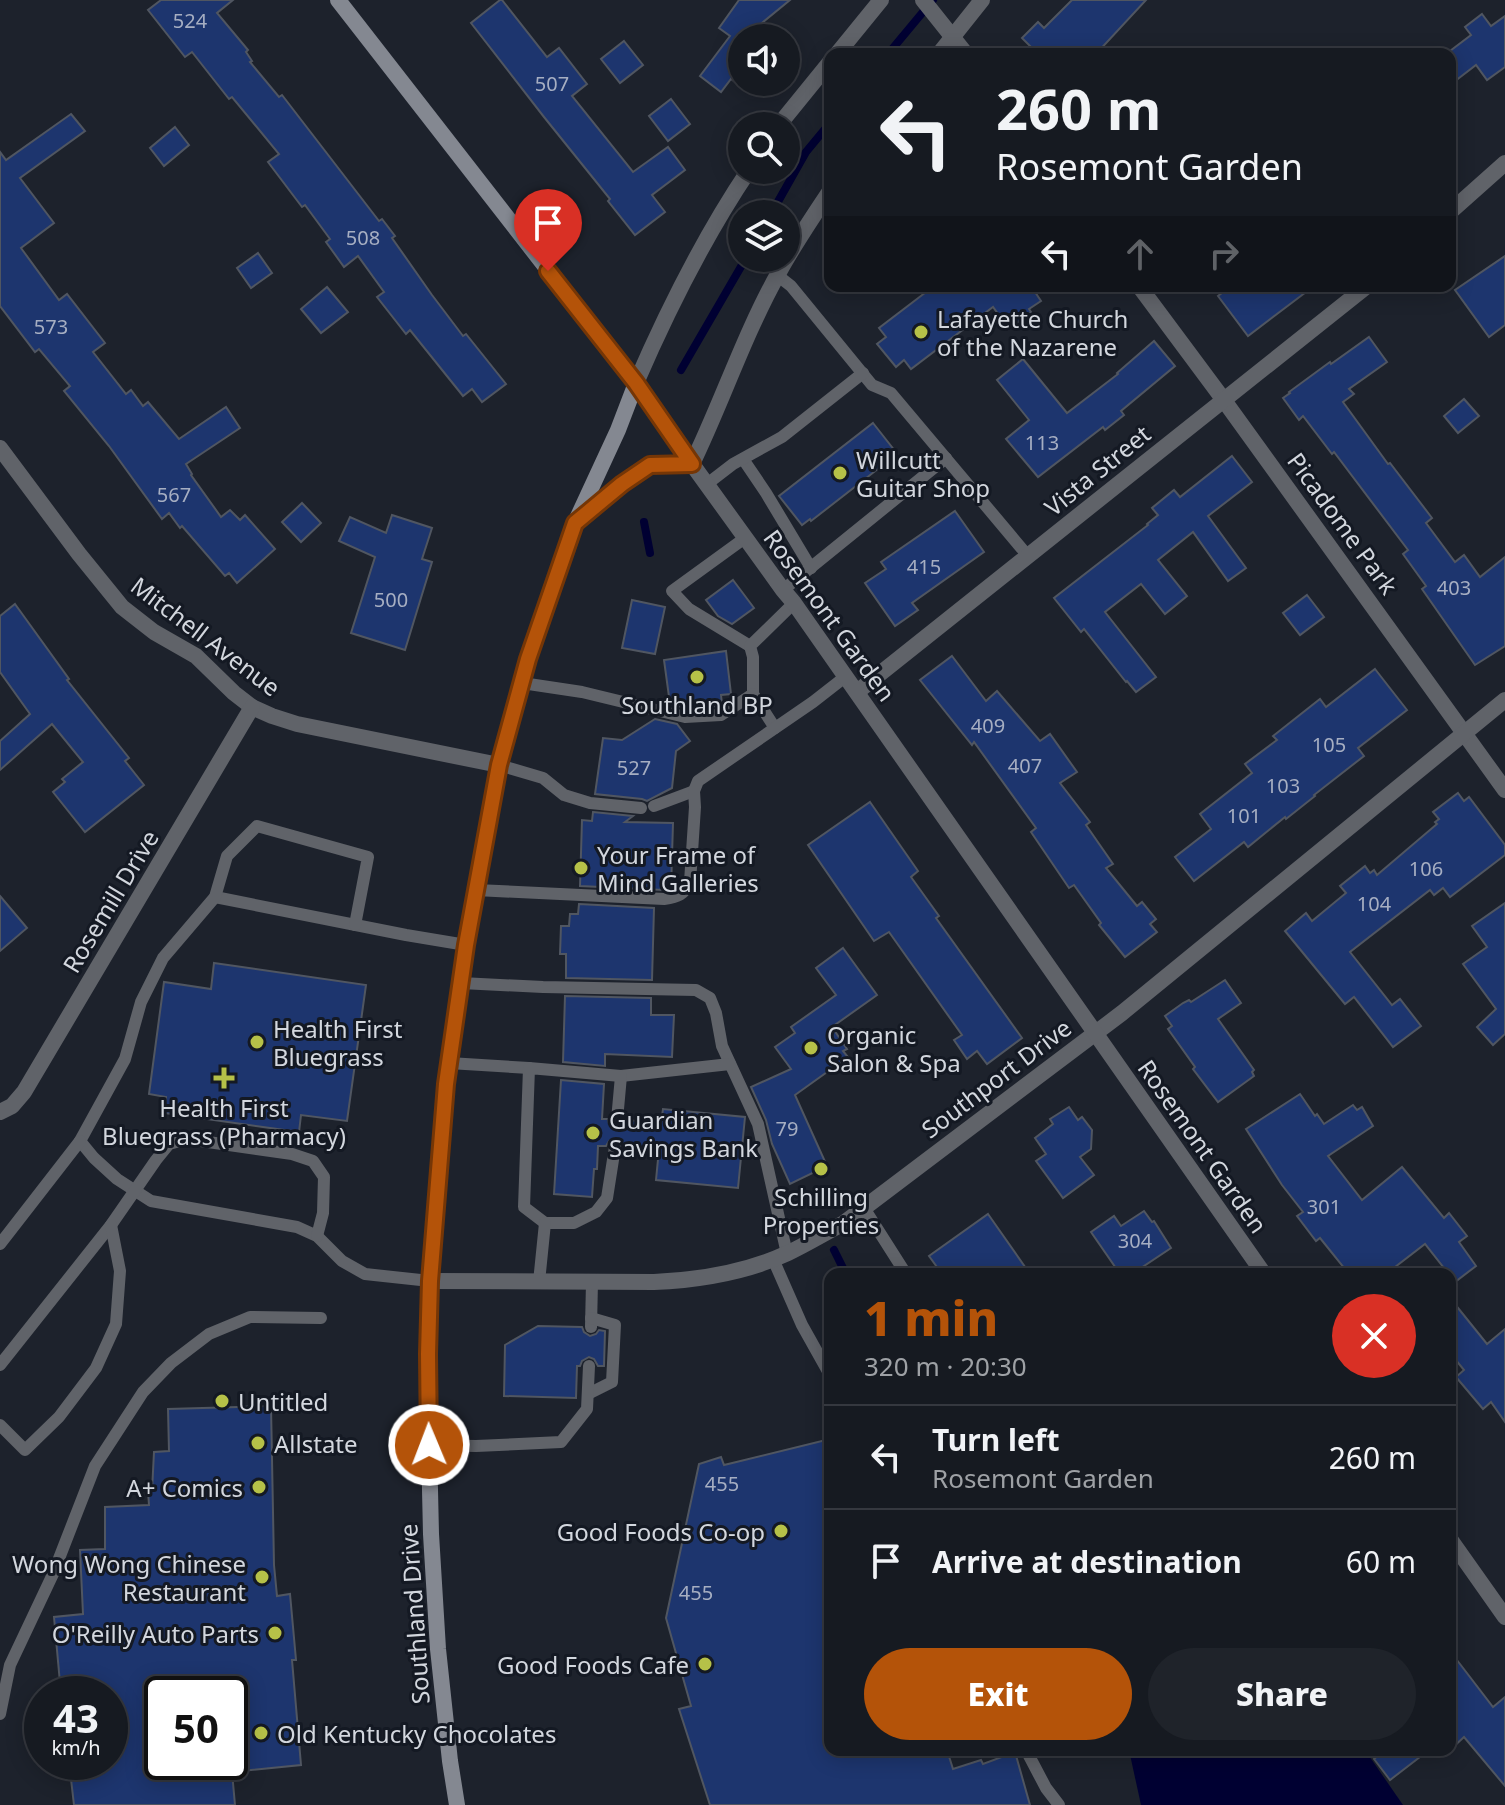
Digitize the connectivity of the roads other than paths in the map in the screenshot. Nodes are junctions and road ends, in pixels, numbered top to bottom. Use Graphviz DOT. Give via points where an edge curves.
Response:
graph roads {
  1 [pos="338,0"];
  2 [pos="881,0"];
  3 [pos="923,0"];
  4 [pos="982,0"];
  5 [pos="948,30"];
  6 [pos="842,48"];
  7 [pos="941,48"];
  8 [pos="962,48"];
  9 [pos="824,69"];
  10 [pos="789,112"];
  11 [pos="1505,163"];
  12 [pos="740,184"];
  13 [pos="824,201"];
  14 [pos="1456,207"];
  15 [pos="777,275"];
  16 [pos="1143,292"];
  17 [pos="1359,292"];
  18 [pos="863,373"];
  19 [pos="636,383"];
  20 [pos="1223,399"];
  21 [pos="0,448"];
  22 [pos="946,458"];
  23 [pos="743,459"];
  24 [pos="692,464"];
  25 [pos="707,484"];
  26 [pos="575,523"];
  27 [pos="745,538"];
  28 [pos="1028,556"];
  29 [pos="811,568"];
  30 [pos="789,597"];
  31 [pos="750,646"];
  32 [pos="845,677"];
  33 [pos="522,683"];
  34 [pos="857,692"];
  35 [pos="753,694"];
  36 [pos="1505,700"];
  37 [pos="252,707"];
  38 [pos="775,728"];
  39 [pos="1464,731"];
  40 [pos="499,765"];
  41 [pos="1505,790"];
  42 [pos="694,791"];
  43 [pos="476,890"];
  44 [pos="215,897"];
  45 [pos="355,925"];
  46 [pos="466,945"];
  47 [pos="461,983"];
  48 [pos="1095,1034"];
  49 [pos="449,1063"];
  50 [pos="730,1064"];
  51 [pos="529,1068"];
  52 [pos="621,1076"];
  53 [pos="0,1112"];
  54 [pos="617,1120"];
  55 [pos="80,1141"];
  56 [pos="615,1147"];
  57 [pos="134,1191"];
  58 [pos="864,1208"];
  59 [pos="545,1223"];
  60 [pos="111,1225"];
  61 [pos="317,1236"];
  62 [pos="0,1244"];
  63 [pos="780,1256"];
  64 [pos="902,1268"];
  65 [pos="1260,1268"];
  66 [pos="430,1281"];
  67 [pos="539,1282"];
  68 [pos="592,1282"];
  69 [pos="321,1318"];
  70 [pos="824,1364"];
  71 [pos="0,1365"];
  72 [pos="589,1366"];
  73 [pos="588,1394"];
  74 [pos="0,1425"];
  75 [pos="429,1445"];
  76 [pos="1456,1548"];
  77 [pos="1505,1617"];
  78 [pos="0,1714"];
  79 [pos="1029,1756"];
  80 [pos="457,1805"];
  81 [pos="1059,1805"];
  1 -- 19 [label="main road, Rosemont Garden"];
  2 -- 6 [label="street"];
  3 -- 5 [label="street"];
  4 -- 5 [label="street"];
  5 -- 7 [label="street"];
  5 -- 8 [label="street"];
  9 -- 10 [label="street"];
  11 -- 14 [label="street"];
  12 -- 19 [label="street"];
  13 -- 15 [label="street"];
  15 -- 18 [label="lane"];
  15 -- 24 [label="street"];
  16 -- 20 [label="street, Picadome Park"];
  17 -- 20 [label="street, Vista Street"];
  18 -- 22 [label="lane" via="872,385 891,393"];
  18 -- 23 [label="lane" via="782,437"];
  19 -- 24 [label="main road, Rosemont Garden"];
  19 -- 26 [label="main road, Southland Drive"];
  20 -- 28 [label="street, Vista Street"];
  20 -- 39 [label="street, Picadome Park"];
  21 -- 37 [label="street, Mitchell Avenue" via="122,607 196,656"];
  22 -- 28 [label="lane"];
  22 -- 29 [label="lane"];
  23 -- 25 [label="lane"];
  23 -- 29 [label="lane"];
  24 -- 25 [label="street, Rosemont Garden"];
  24 -- 26 [label="main road" via="650,465"];
  25 -- 27 [label="street, Rosemont Garden"];
  26 -- 33 [label="main road, Southland Drive"];
  27 -- 30 [label="street, Rosemont Garden"];
  27 -- 31 [label="lane" via="672,591 689,609"];
  28 -- 34 [label="street, Vista Street"];
  29 -- 30 [label="lane"];
  30 -- 31 [label="lane"];
  30 -- 32 [label="street, Rosemont Garden"];
  31 -- 35 [label="lane"];
  32 -- 34 [label="street, Rosemont Garden"];
  32 -- 38 [label="lane"];
  33 -- 35 [label="lane" via="685,717 721,715"];
  33 -- 40 [label="main road, Southland Drive"];
  34 -- 48 [label="street, Rosemont Garden"];
  35 -- 38 [label="lane"];
  36 -- 39 [label="street, Southport Drive"];
  37 -- 40 [label="street, Mitchell Avenue" via="297,724"];
  37 -- 53 [label="street, Rosemill Drive" via="24,1092"];
  38 -- 42 [label="lane" via="698,781"];
  39 -- 41 [label="street, Picadome Park"];
  39 -- 48 [label="street, Southport Drive"];
  40 -- 42 [label="lane" via="543,778 564,795 590,803 648,807"];
  40 -- 43 [label="main road, Southland Drive"];
  42 -- 43 [label="lane" via="690,882 677,897"];
  43 -- 46 [label="main road, Southland Drive"];
  44 -- 45 [label="lane"];
  44 -- 45 [label="lane" via="227,856 257,826 368,857"];
  44 -- 55 [label="lane" via="163,958 141,1002 125,1059"];
  45 -- 46 [label="lane"];
  46 -- 47 [label="main road, Southland Drive"];
  47 -- 49 [label="main road, Southland Drive"];
  47 -- 50 [label="lane" via="696,990 710,998"];
  48 -- 58 [label="street, Southport Drive"];
  48 -- 65 [label="street, Rosemont Garden"];
  49 -- 51 [label="lane"];
  49 -- 66 [label="main road, Southland Drive"];
  50 -- 52 [label="lane"];
  50 -- 63 [label="lane" via="758,1124"];
  51 -- 52 [label="lane"];
  51 -- 59 [label="lane" via="524,1207"];
  52 -- 54 [label="lane"];
  55 -- 57 [label="lane"];
  55 -- 62 [label="lane"];
  56 -- 59 [label="lane" via="607,1198 596,1212 574,1223"];
  57 -- 60 [label="lane"];
  57 -- 61 [label="lane" via="151,1201 297,1227"];
  57 -- 61 [label="lane" via="169,1144 187,1139 292,1154 313,1161 324,1177"];
  58 -- 63 [label="street, Southport Drive"];
  58 -- 64 [label="lane"];
  59 -- 67 [label="lane"];
  60 -- 71 [label="lane"];
  60 -- 74 [label="lane" via="120,1271 116,1324 96,1368 59,1417 25,1450"];
  61 -- 66 [label="lane" via="342,1261 365,1274"];
  63 -- 68 [label="street, Southport Drive" via="690,1280"];
  63 -- 70 [label="lane" via="802,1325"];
  66 -- 67 [label="street, Southport Drive"];
  66 -- 75 [label="main road, Southland Drive"];
  67 -- 68 [label="street, Southport Drive"];
  68 -- 73 [label="lane" via="591,1322 615,1325 612,1382"];
  69 -- 78 [label="lane" via="250,1317 236,1322 209,1334 143,1392 95,1466 10,1665"];
  72 -- 73 [label="lane"];
  73 -- 75 [label="lane" via="587,1409 561,1442"];
  75 -- 80 [label="main road, Southland Drive" via="438,1649"];
  76 -- 77 [label="street"];
  79 -- 81 [label="lane"];
}
